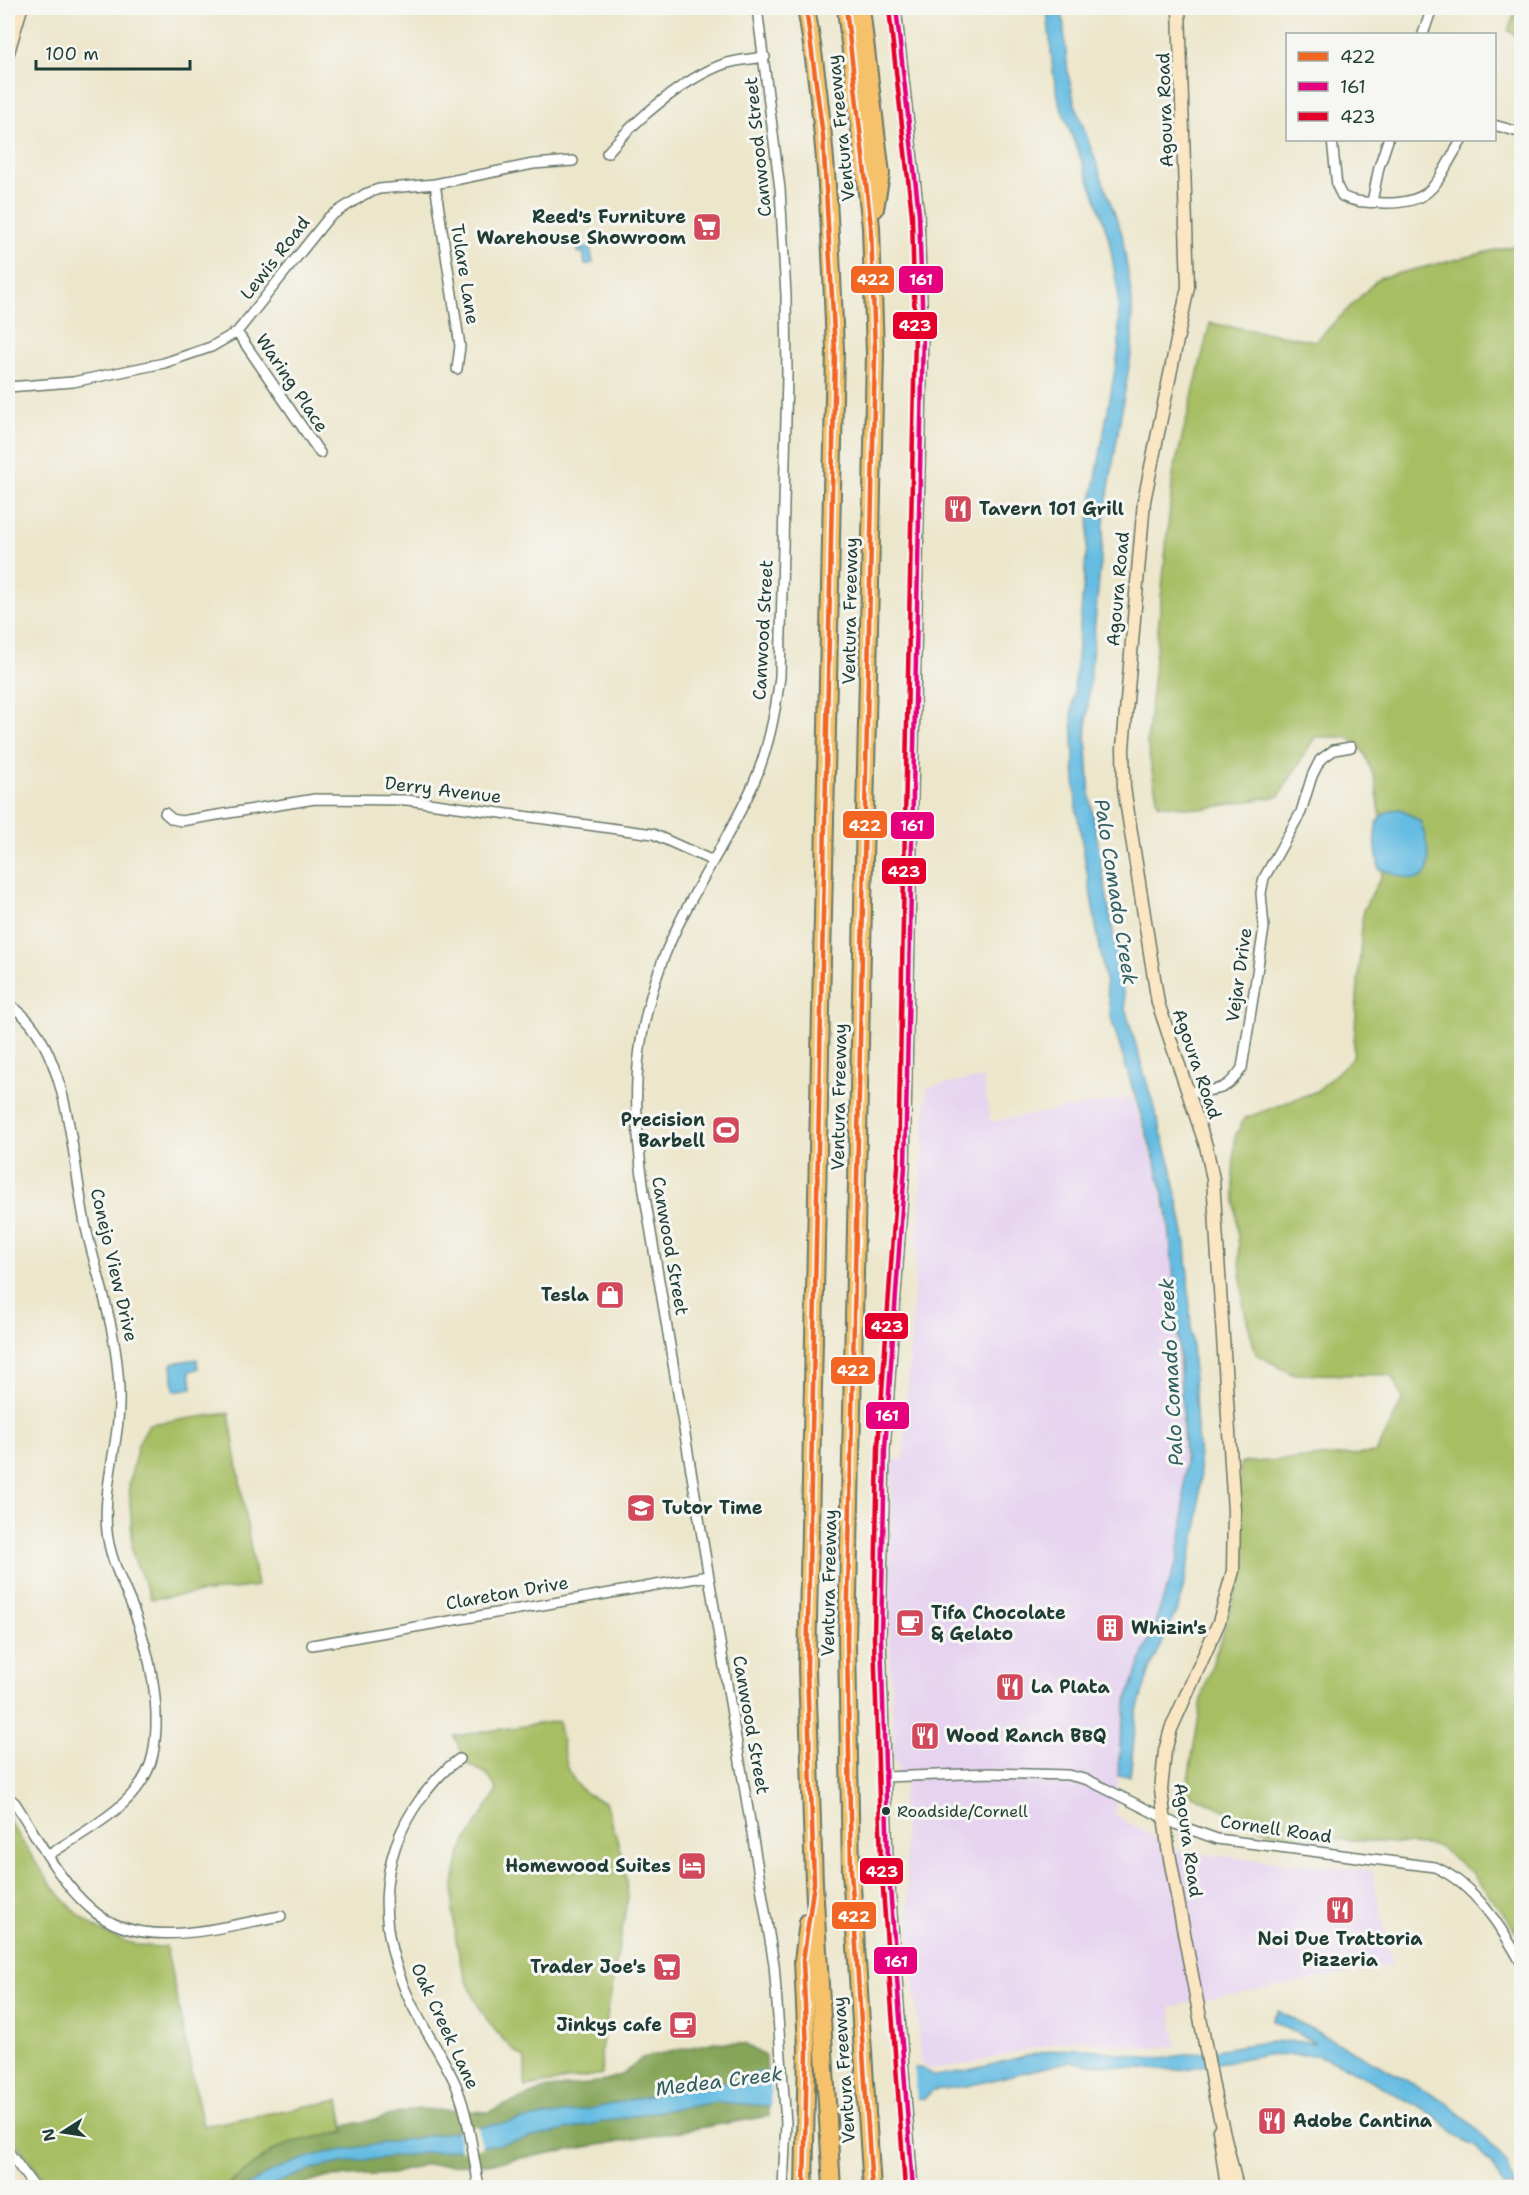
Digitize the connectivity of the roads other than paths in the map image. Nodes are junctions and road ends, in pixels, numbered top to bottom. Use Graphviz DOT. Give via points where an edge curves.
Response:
graph roads {
  1 [pos="21,8"];
  2 [pos="757,8"];
  3 [pos="806,8"];
  4 [pos="846,8"];
  5 [pos="861,8"];
  6 [pos="896,8"];
  7 [pos="1179,8"];
  8 [pos="1432,8"];
  9 [pos="1423,33"];
  10 [pos="8,52"];
  11 [pos="765,57"];
  12 [pos="1496,126"];
  13 [pos="1521,133"];
  14 [pos="1332,141"];
  15 [pos="1388,141"];
  16 [pos="1461,141"];
  17 [pos="607,153"];
  18 [pos="573,161"];
  19 [pos="435,184"];
  20 [pos="1372,202"];
  21 [pos="871,227"];
  22 [pos="237,332"];
  23 [pos="457,369"];
  24 [pos="8,387"];
  25 [pos="320,453"];
  26 [pos="1351,747"];
  27 [pos="165,813"];
  28 [pos="712,861"];
  29 [pos="8,1004"];
  30 [pos="1187,1092"];
  31 [pos="708,1576"];
  32 [pos="312,1645"];
  33 [pos="459,1759"];
  34 [pos="885,1777"];
  35 [pos="8,1797"];
  36 [pos="1164,1817"];
  37 [pos="49,1855"];
  38 [pos="814,1883"];
  39 [pos="281,1916"];
  40 [pos="1521,1964"];
  41 [pos="1220,2120"];
  42 [pos="8,2151"];
  43 [pos="35,2187"];
  44 [pos="479,2187"];
  45 [pos="783,2187"];
  46 [pos="804,2187"];
  47 [pos="832,2187"];
  48 [pos="872,2187"];
  49 [pos="913,2187"];
  50 [pos="1227,2187"];
  51 [pos="1237,2187"];
  1 -- 10 [label="main road"];
  2 -- 11 [label="street, Canwood Street"];
  3 -- 38 [label="highway, Ventura Freeway" via="814,52 832,240 835,351 807,1668"];
  4 -- 21 [label="highway, Ventura Freeway"];
  5 -- 21 [label="highway" via="881,174"];
  6 -- 34 [label="street" via="919,214 923,332 905,1166 885,1449 881,1638"];
  7 -- 30 [label="main road, Agoura Road" via="1188,287 1144,501 1123,748 1124,788 1158,1003"];
  8 -- 9 [label="street"];
  11 -- 17 [label="street" via="725,64 707,72 630,126"];
  11 -- 28 [label="street, Canwood Street" via="780,189 786,295 780,665 773,721 760,766 740,813"];
  12 -- 13 [label="street"];
  14 -- 20 [label="street" via="1342,195 1350,200"];
  15 -- 20 [label="street"];
  16 -- 20 [label="street" via="1425,195 1394,203"];
  18 -- 19 [label="street, Lewis Road" via="532,164"];
  19 -- 22 [label="street, Lewis Road" via="379,189 337,210"];
  19 -- 23 [label="street, Tulare Lane" via="460,346"];
  21 -- 48 [label="highway, Ventura Freeway" via="875,354 847,1641 851,1872"];
  22 -- 24 [label="street, Lewis Road" via="211,347 164,363 59,385"];
  22 -- 25 [label="street, Waring Place"];
  26 -- 30 [label="street, Vejar Drive" via="1334,750 1320,760 1301,812 1264,878 1264,928 1242,1068 1233,1082 1221,1090"];
  27 -- 28 [label="street, Derry Avenue" via="181,821 315,799 407,800 653,834"];
  28 -- 31 [label="street, Canwood Street" via="675,934 651,996 640,1046 634,1104 644,1191"];
  29 -- 37 [label="street, Conejo View Drive" via="27,1020 42,1041 56,1072 68,1118 85,1225 112,1322 120,1395 105,1501 107,1534 145,1643 157,1731 145,1777 131,1796"];
  30 -- 36 [label="main road, Agoura Road" via="1213,1179 1235,1539 1227,1600 1165,1751 1161,1790"];
  31 -- 32 [label="street, Clareton Drive"];
  31 -- 45 [label="street, Canwood Street" via="769,1931 786,2116"];
  33 -- 44 [label="street, Oak Creek Lane" via="436,1779 408,1816 394,1845 385,1885 390,1938 398,1968 413,2006 456,2085"];
  34 -- 36 [label="street, Cornell Road" via="1068,1775 1088,1780"];
  34 -- 49 [label="street" via="894,1954"];
  35 -- 37 [label="street"];
  36 -- 40 [label="street, Cornell Road" via="1198,1834 1234,1843 1435,1867 1472,1893"];
  36 -- 41 [label="main road, Agoura Road"];
  37 -- 39 [label="street" via="91,1910 114,1924 142,1932 194,1931"];
  38 -- 46 [label="highway" via="803,1961 807,2049"];
  38 -- 47 [label="highway, Ventura Freeway"];
  41 -- 50 [label="main road, Agoura Road" via="1218,2134"];
  41 -- 51 [label="main road, Agoura Road"];
  42 -- 43 [label="street"];
}
